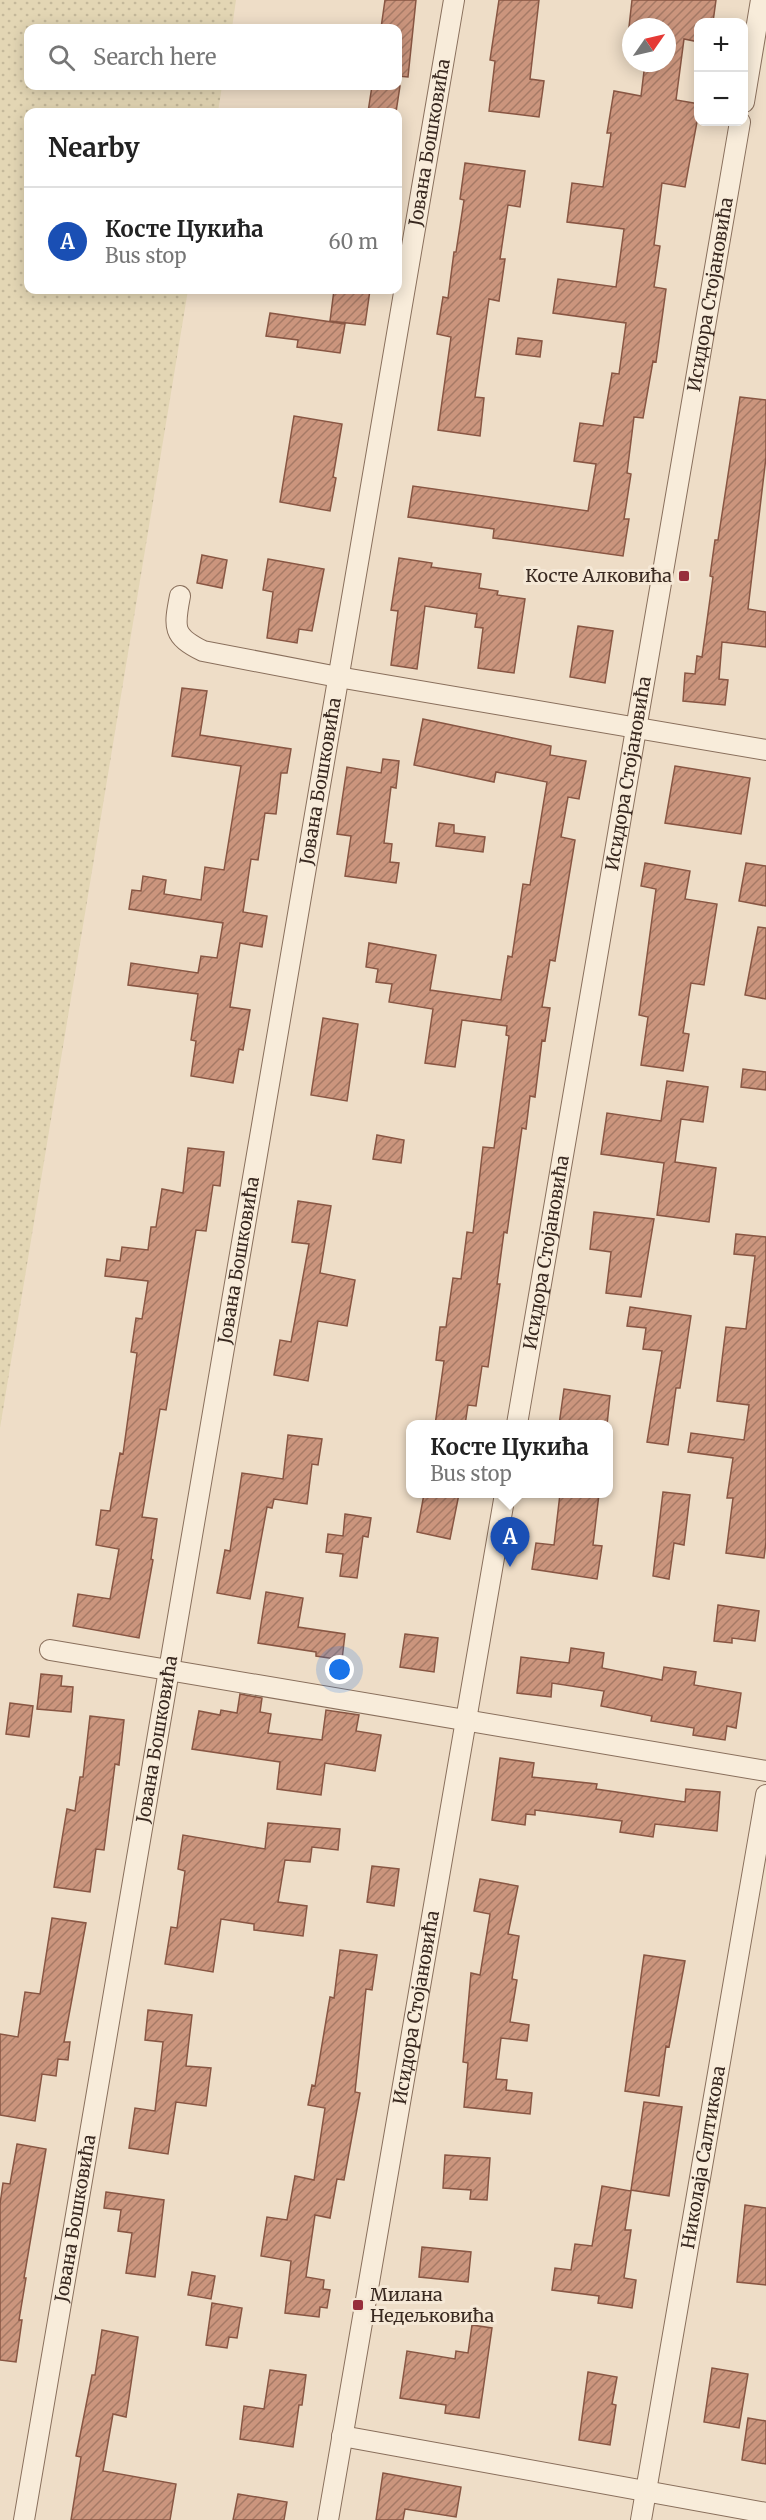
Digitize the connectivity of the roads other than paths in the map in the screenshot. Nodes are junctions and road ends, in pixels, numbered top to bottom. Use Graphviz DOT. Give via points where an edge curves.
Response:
graph roads {
  1 [pos="454,0"];
  2 [pos="761,0"];
  3 [pos="748,78"];
  4 [pos="739,126"];
  5 [pos="180,596"];
  6 [pos="338,677"];
  7 [pos="637,727"];
  8 [pos="766,750"];
  9 [pos="518,1420"];
  10 [pos="504,1498"];
  11 [pos="50,1650"];
  12 [pos="169,1669"];
  13 [pos="466,1720"];
  14 [pos="766,1771"];
  15 [pos="766,1795"];
  16 [pos="342,2436"];
  17 [pos="646,2492"];
  18 [pos="766,2513"];
  19 [pos="24,2520"];
  20 [pos="328,2520"];
  21 [pos="641,2520"];
  1 -- 6 [label="street, Јована Бошковића"];
  2 -- 3 [label="street"];
  4 -- 7 [label="street, Исидора Стојановића"];
  5 -- 6 [label="street" via="175,625 189,644 203,651"];
  6 -- 7 [label="street"];
  6 -- 12 [label="street, Јована Бошковића"];
  7 -- 8 [label="street"];
  7 -- 9 [label="street, Исидора Стојановића"];
  10 -- 13 [label="street, Исидора Стојановића"];
  11 -- 12 [label="street"];
  12 -- 13 [label="street"];
  12 -- 19 [label="street, Јована Бошковића"];
  13 -- 14 [label="street"];
  13 -- 16 [label="street, Исидора Стојановића"];
  15 -- 17 [label="street, Николаја Салтикова"];
  16 -- 17 [label="street"];
  16 -- 20 [label="street, Исидора Стојановића"];
  17 -- 18 [label="street"];
  17 -- 21 [label="street, Николаја Салтикова"];
}
